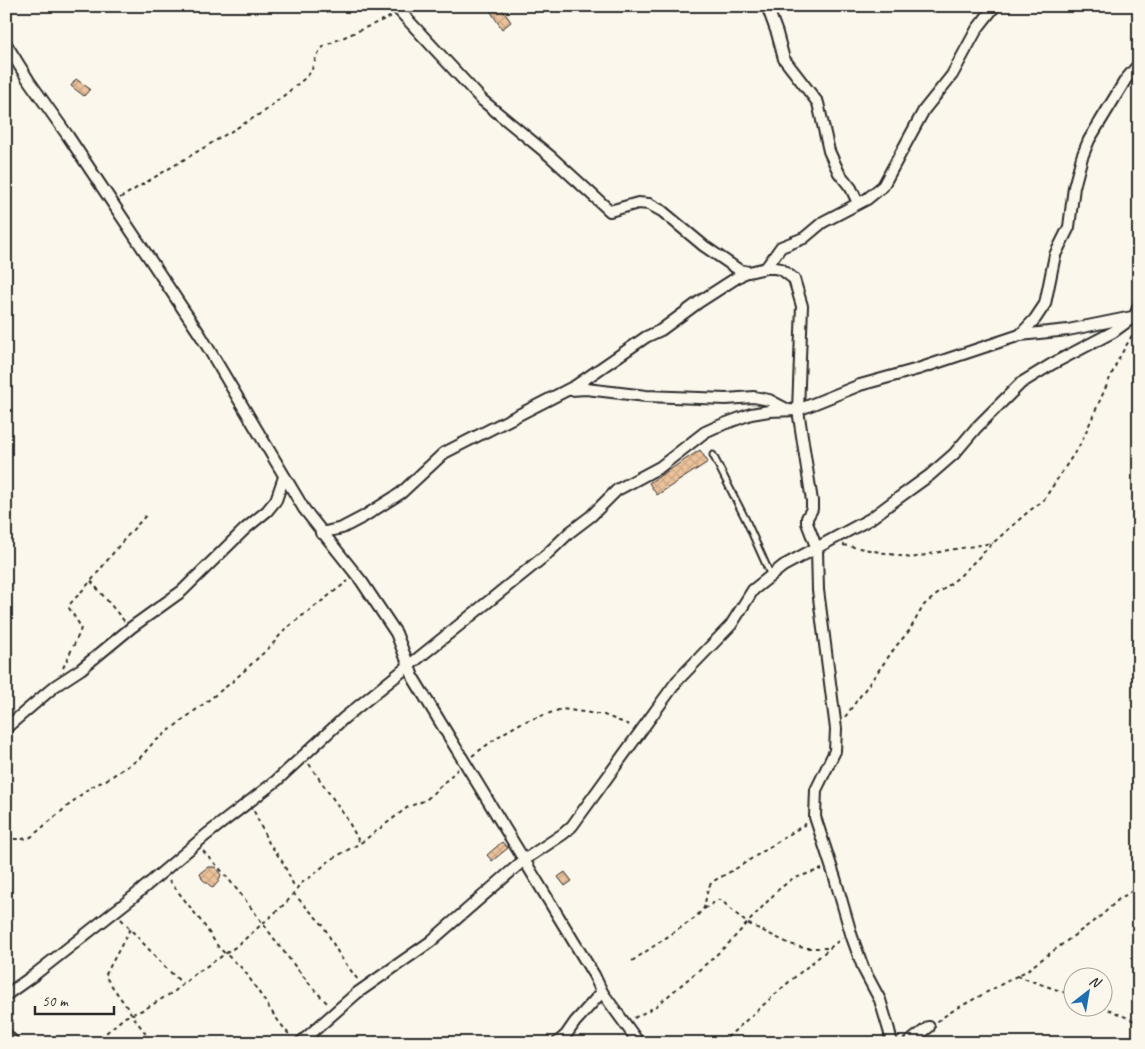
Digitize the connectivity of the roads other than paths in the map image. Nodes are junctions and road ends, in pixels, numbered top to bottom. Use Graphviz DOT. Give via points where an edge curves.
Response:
graph roads {
  1 [pos="767,6"];
  2 [pos="995,6"];
  3 [pos="398,9"];
  4 [pos="6,44"];
  5 [pos="1139,64"];
  6 [pos="858,203"];
  7 [pos="766,268"];
  8 [pos="744,273"];
  9 [pos="1139,305"];
  10 [pos="1136,320"];
  11 [pos="1020,335"];
  12 [pos="563,392"];
  13 [pos="794,410"];
  14 [pos="713,455"];
  15 [pos="284,477"];
  16 [pos="321,533"];
  17 [pos="817,549"];
  18 [pos="770,576"];
  19 [pos="408,667"];
  20 [pos="6,728"];
  21 [pos="524,860"];
  22 [pos="602,992"];
  23 [pos="6,995"];
  24 [pos="929,1027"];
  25 [pos="6,1034"];
  26 [pos="14,1043"];
  27 [pos="300,1043"];
  28 [pos="557,1043"];
  29 [pos="639,1043"];
  30 [pos="892,1043"];
  31 [pos="908,1043"];
  1 -- 6 [label="street" via="784,58 818,103 829,151"];
  2 -- 6 [label="street" via="977,29 952,75 924,110 887,181"];
  3 -- 8 [label="street" via="477,95 608,209 613,211 638,203 648,204"];
  4 -- 15 [label="street" via="201,336"];
  5 -- 11 [label="street" via="1126,79 1089,140 1074,188 1069,227 1055,255 1044,307"];
  6 -- 7 [label="street" via="833,215 804,238 782,247"];
  7 -- 8 [label="street"];
  7 -- 13 [label="street" via="781,269 794,279 802,306"];
  8 -- 12 [label="street"];
  9 -- 10 [label="street"];
  10 -- 11 [label="street"];
  10 -- 17 [label="street" via="1027,378 930,475 870,519"];
  11 -- 13 [label="street" via="860,385"];
  12 -- 13 [label="street" via="586,388 646,396 754,397"];
  12 -- 16 [label="street" via="444,453 401,493 363,517 342,528"];
  13 -- 17 [label="street" via="812,501 807,523"];
  13 -- 19 [label="street" via="751,414 709,430 660,468 616,490 592,516"];
  14 -- 18 [label="lane"];
  15 -- 16 [label="street"];
  15 -- 20 [label="street" via="276,500 267,511 182,592 132,626"];
  16 -- 19 [label="street" via="396,633"];
  17 -- 18 [label="street"];
  17 -- 30 [label="street" via="818,590 836,751 816,790 815,817 850,932 864,970 880,1000"];
  18 -- 21 [label="street" via="752,590 731,624 677,680 572,826"];
  19 -- 21 [label="street"];
  19 -- 23 [label="street" via="344,718 276,781 34,976"];
  21 -- 22 [label="street"];
  21 -- 27 [label="street" via="430,942 364,988"];
  22 -- 28 [label="street"];
  22 -- 29 [label="street"];
  24 -- 31 [label="street"];
  25 -- 26 [label="street"];
}
